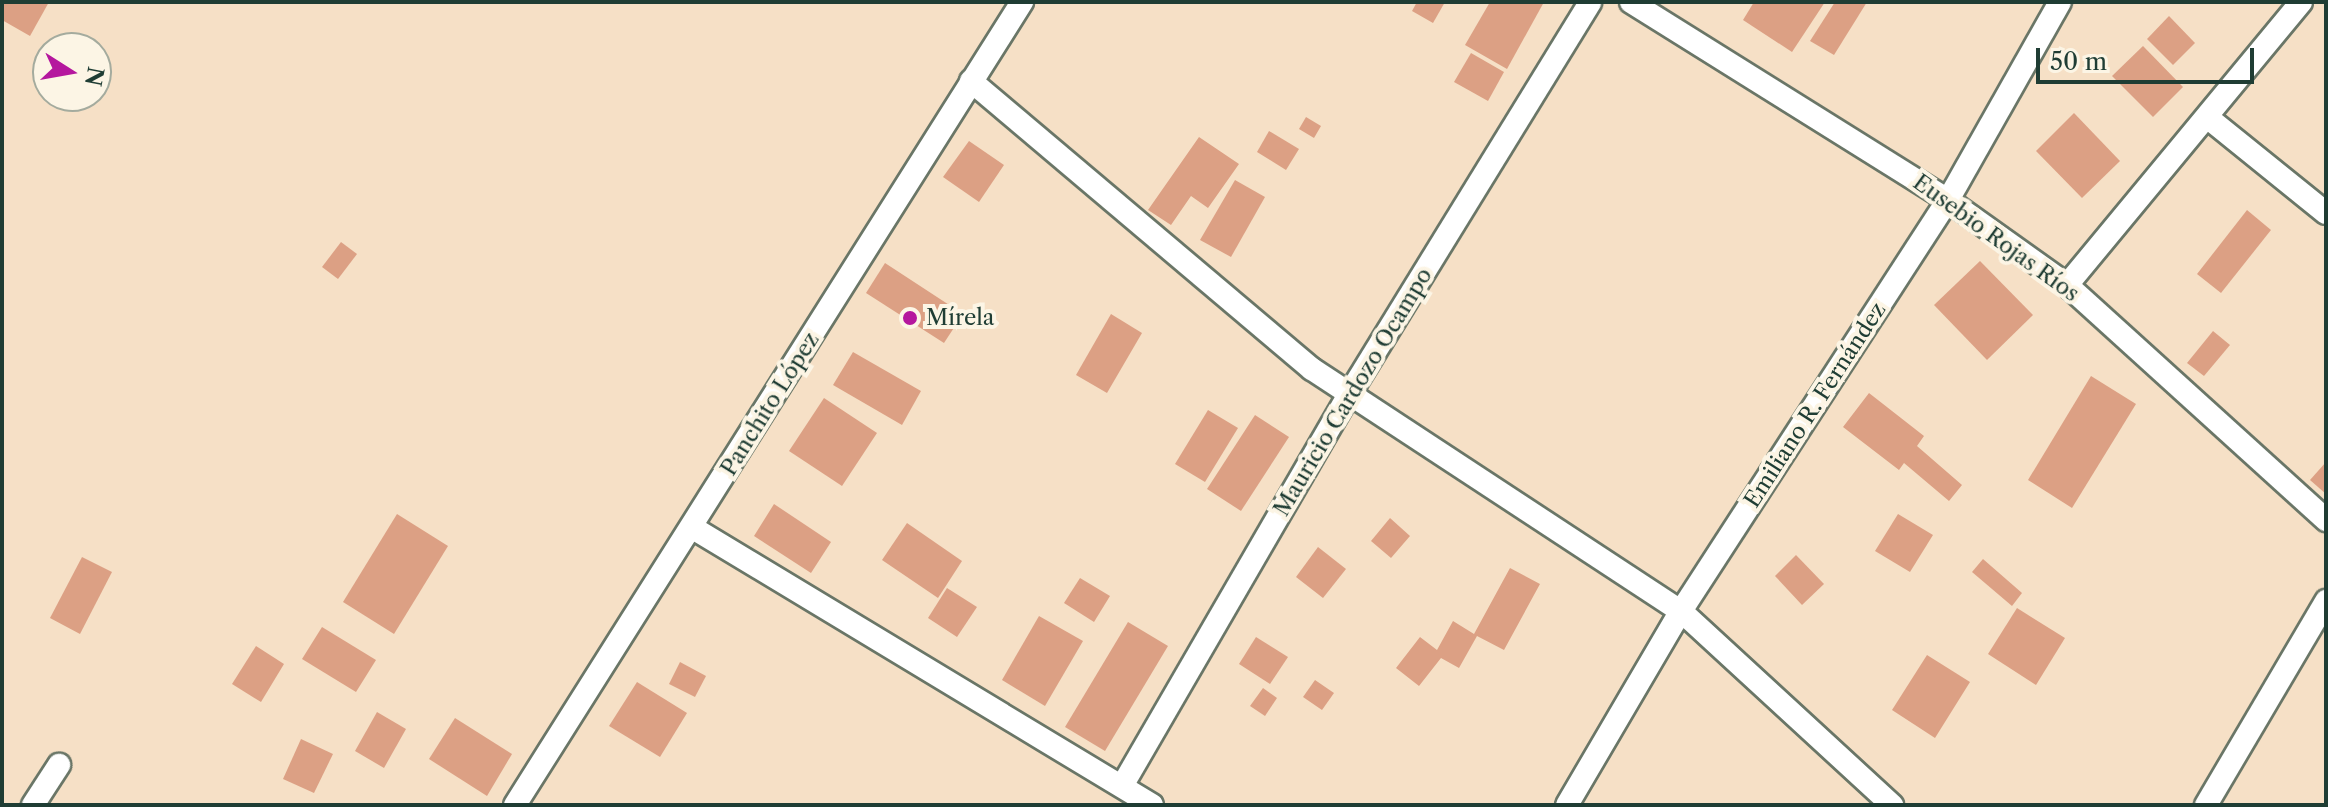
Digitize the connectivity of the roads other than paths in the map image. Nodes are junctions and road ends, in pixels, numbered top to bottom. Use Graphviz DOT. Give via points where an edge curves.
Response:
graph roads {
  1 [pos="1022,2"];
  2 [pos="1590,2"];
  3 [pos="1631,2"];
  4 [pos="2060,2"];
  5 [pos="2301,2"];
  6 [pos="971,81"];
  7 [pos="2207,117"];
  8 [pos="1948,200"];
  9 [pos="2326,213"];
  10 [pos="2067,285"];
  11 [pos="1348,396"];
  12 [pos="2326,520"];
  13 [pos="693,528"];
  14 [pos="2326,601"];
  15 [pos="1681,611"];
  16 [pos="59,765"];
  17 [pos="1122,786"];
  18 [pos="33,805"];
  19 [pos="515,805"];
  20 [pos="1152,805"];
  21 [pos="1567,805"];
  22 [pos="1892,805"];
  23 [pos="2206,805"];
  1 -- 6 [label="street, Panchito López"];
  2 -- 11 [label="street, Mauricio Cardozo Ocampo"];
  3 -- 8 [label="street, Eusebio Rojas Ríos"];
  4 -- 8 [label="street, Emiliano R. Fernández"];
  5 -- 7 [label="street"];
  6 -- 11 [label="street"];
  6 -- 13 [label="street, Panchito López"];
  7 -- 9 [label="street"];
  7 -- 10 [label="street"];
  8 -- 10 [label="street, Eusebio Rojas Ríos"];
  8 -- 15 [label="street, Emiliano R. Fernández"];
  10 -- 12 [label="street, Eusebio Rojas Ríos"];
  11 -- 15 [label="street"];
  11 -- 17 [label="street, Mauricio Cardozo Ocampo"];
  13 -- 17 [label="street"];
  13 -- 19 [label="street, Panchito López"];
  14 -- 23 [label="street"];
  15 -- 21 [label="street, Emiliano R. Fernández"];
  15 -- 22 [label="street"];
  16 -- 18 [label="street"];
  17 -- 20 [label="street"];
}
